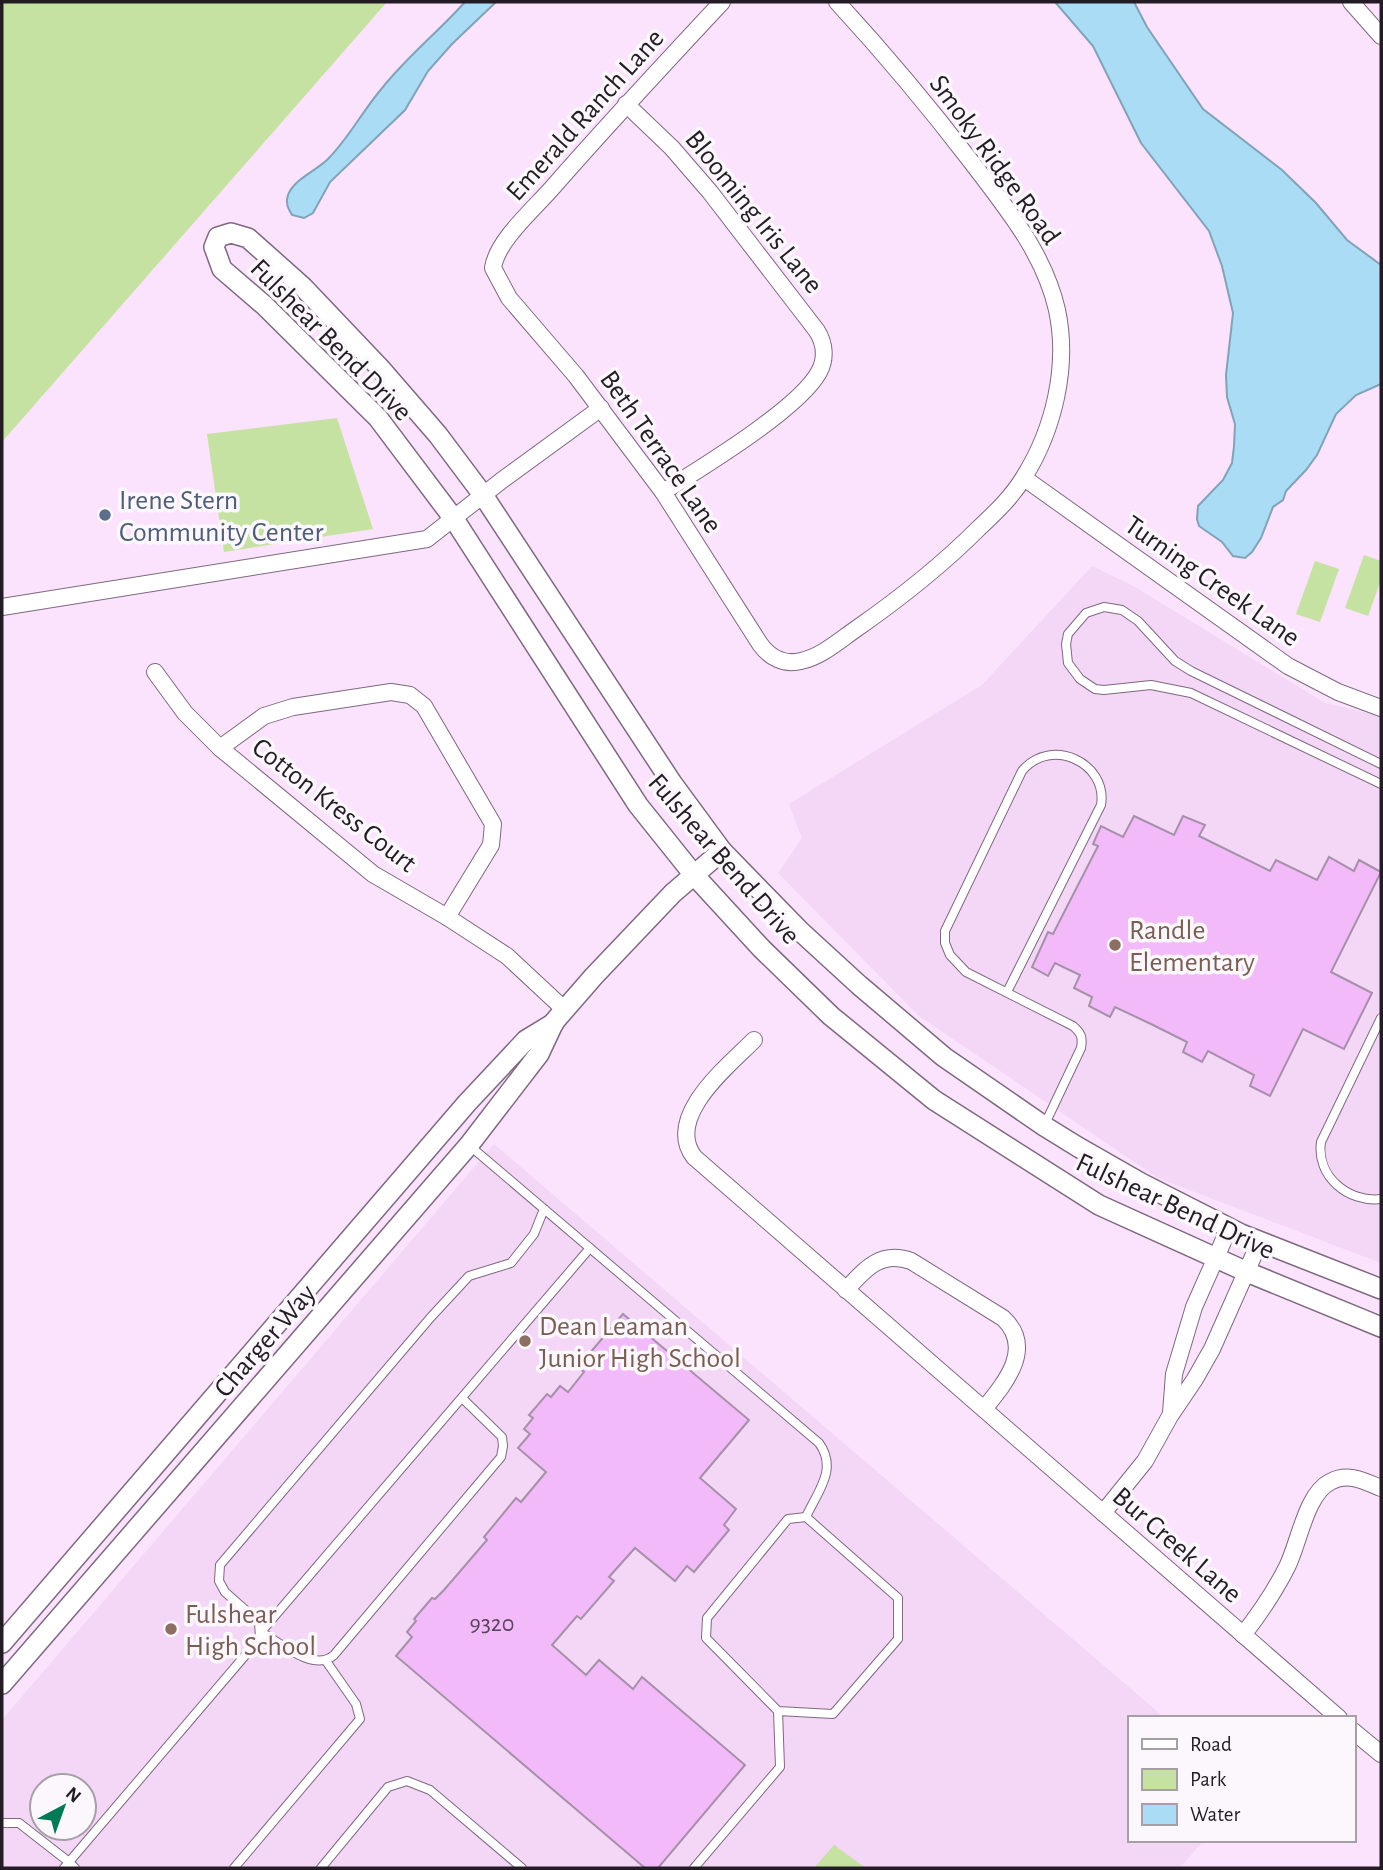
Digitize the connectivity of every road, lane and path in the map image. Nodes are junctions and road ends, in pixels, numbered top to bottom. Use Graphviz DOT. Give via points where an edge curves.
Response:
graph roads {
  1 [pos="722,2"];
  2 [pos="837,2"];
  3 [pos="1351,2"];
  4 [pos="1381,36"];
  5 [pos="626,104"];
  6 [pos="493,268"];
  7 [pos="601,408"];
  8 [pos="1024,478"];
  9 [pos="663,492"];
  10 [pos="483,495"];
  11 [pos="454,519"];
  12 [pos="2,607"];
  13 [pos="786,662"];
  14 [pos="155,672"];
  15 [pos="1381,708"];
  16 [pos="220,748"];
  17 [pos="1381,764"];
  18 [pos="1381,784"];
  19 [pos="722,851"];
  20 [pos="694,875"];
  21 [pos="447,916"];
  22 [pos="1007,992"];
  23 [pos="560,1016"];
  24 [pos="1381,1018"];
  25 [pos="754,1040"];
  26 [pos="447,1125"];
  27 [pos="1044,1126"];
  28 [pos="469,1145"];
  29 [pos="1381,1199"];
  30 [pos="544,1209"];
  31 [pos="1230,1228"];
  32 [pos="1260,1241"];
  33 [pos="590,1248"];
  34 [pos="1216,1259"];
  35 [pos="1247,1272"];
  36 [pos="1381,1289"];
  37 [pos="846,1290"];
  38 [pos="1381,1327"];
  39 [pos="462,1398"];
  40 [pos="984,1409"];
  41 [pos="1170,1416"];
  42 [pos="1381,1488"];
  43 [pos="1103,1513"];
  44 [pos="806,1517"];
  45 [pos="261,1632"];
  46 [pos="1243,1635"];
  47 [pos="2,1643"];
  48 [pos="326,1661"];
  49 [pos="2,1685"];
  50 [pos="778,1711"];
  51 [pos="1337,1716"];
  52 [pos="1355,1733"];
  53 [pos="1381,1754"];
  54 [pos="2,1823"];
  55 [pos="69,1866"];
  56 [pos="234,1868"];
  57 [pos="321,1868"];
  58 [pos="522,1868"];
  59 [pos="694,1868"];
  1 -- 5 [label="street, Emerald Ranch Lane"];
  2 -- 8 [label="street, Smoky Ridge Road" via="921,97 983,177 1048,278 1058,313 1060,368 1049,424"];
  3 -- 4 [label="street"];
  5 -- 6 [label="street, Emerald Ranch Lane" via="501,248"];
  5 -- 9 [label="street, Blooming Iris Lane" via="672,148 775,274 820,336 823,349 812,382 784,408"];
  6 -- 7 [label="street, Beth Terrace Lane" via="509,298"];
  7 -- 9 [label="street, Beth Terrace Lane"];
  7 -- 10 [label="street"];
  8 -- 13 [label="street, Smoky Ridge Road" via="987,520 909,590 814,656"];
  8 -- 15 [label="street, Turning Creek Lane" via="1288,666"];
  9 -- 13 [label="street, Beth Terrace Lane" via="760,645"];
  10 -- 11 [label="street"];
  10 -- 11 [label="street, Fulshear Bend Drive" via="439,435 303,286 248,238 231,233 218,237 214,247 222,269 378,418"];
  10 -- 19 [label="street, Fulshear Bend Drive" via="672,783"];
  11 -- 12 [label="street" via="427,539"];
  11 -- 20 [label="street, Fulshear Bend Drive" via="638,805"];
  14 -- 16 [label="street, Cotton Kress Court" via="185,713"];
  16 -- 21 [label="street, Cotton Kress Court" via="373,874"];
  16 -- 21 [label="street" via="264,716 293,707 391,692 410,695 424,706 493,824 491,845"];
  17 -- 18 [label="lane" via="1191,671 1122,610 1104,607 1086,613 1068,634 1068,663 1080,679 1096,689 1151,685 1191,693"];
  19 -- 20 [label="street, Charger Way"];
  19 -- 27 [label="street, Fulshear Bend Drive" via="859,985 944,1057"];
  20 -- 23 [label="street, Charger Way"];
  20 -- 34 [label="street, Fulshear Bend Drive" via="831,1016 934,1100 1099,1205"];
  21 -- 23 [label="street, Cotton Kress Court" via="507,956"];
  22 -- 22 [label="lane" via="958,965 945,943 945,931 1022,771 1037,757 1057,753 1094,774 1103,795 1101,805"];
  22 -- 27 [label="lane" via="1073,1026 1083,1039"];
  23 -- 26 [label="street, Charger Way" via="526,1040"];
  23 -- 28 [label="street, Charger Way" via="539,1054"];
  24 -- 29 [label="lane" via="1321,1142 1320,1153 1324,1170 1339,1187"];
  25 -- 37 [label="street, Bur Creek Lane" via="693,1107 685,1134 688,1146 694,1157"];
  26 -- 28 [label="street"];
  26 -- 47 [label="street, Charger Way"];
  27 -- 31 [label="street, Fulshear Bend Drive"];
  28 -- 30 [label="lane"];
  28 -- 49 [label="street, Charger Way"];
  30 -- 33 [label="lane"];
  30 -- 45 [label="lane" via="534,1234 511,1263 469,1276 220,1565 219,1581 225,1592 259,1622"];
  31 -- 32 [label="street, Fulshear Bend Drive"];
  31 -- 34 [label="street"];
  32 -- 35 [label="street"];
  32 -- 36 [label="street, Fulshear Bend Drive"];
  33 -- 39 [label="lane"];
  33 -- 44 [label="lane" via="819,1443 829,1461 828,1471"];
  34 -- 35 [label="street, Fulshear Bend Drive"];
  34 -- 41 [label="street" via="1194,1307 1174,1374"];
  35 -- 38 [label="street, Fulshear Bend Drive"];
  35 -- 41 [label="street" via="1212,1349"];
  37 -- 40 [label="street, Bur Creek Lane"];
  37 -- 40 [label="street" via="872,1263 900,1257 1003,1318 1014,1332 1018,1353"];
  39 -- 45 [label="lane"];
  39 -- 48 [label="lane" via="502,1437 500,1457"];
  40 -- 43 [label="street, Bur Creek Lane"];
  41 -- 43 [label="street" via="1145,1461"];
  42 -- 46 [label="street" via="1346,1477 1318,1490 1289,1564"];
  43 -- 46 [label="street, Bur Creek Lane"];
  44 -- 50 [label="lane" via="788,1519 707,1618 706,1638"];
  44 -- 50 [label="lane" via="898,1598 898,1639 833,1714"];
  45 -- 48 [label="lane" via="305,1657"];
  45 -- 55 [label="lane"];
  46 -- 51 [label="street, Bur Creek Lane"];
  48 -- 56 [label="lane" via="356,1704 360,1719"];
  50 -- 59 [label="lane" via="780,1767"];
  52 -- 53 [label="street"];
  54 -- 55 [label="lane" via="19,1823"];
  57 -- 58 [label="lane" via="388,1787 407,1781 430,1790"];
}
